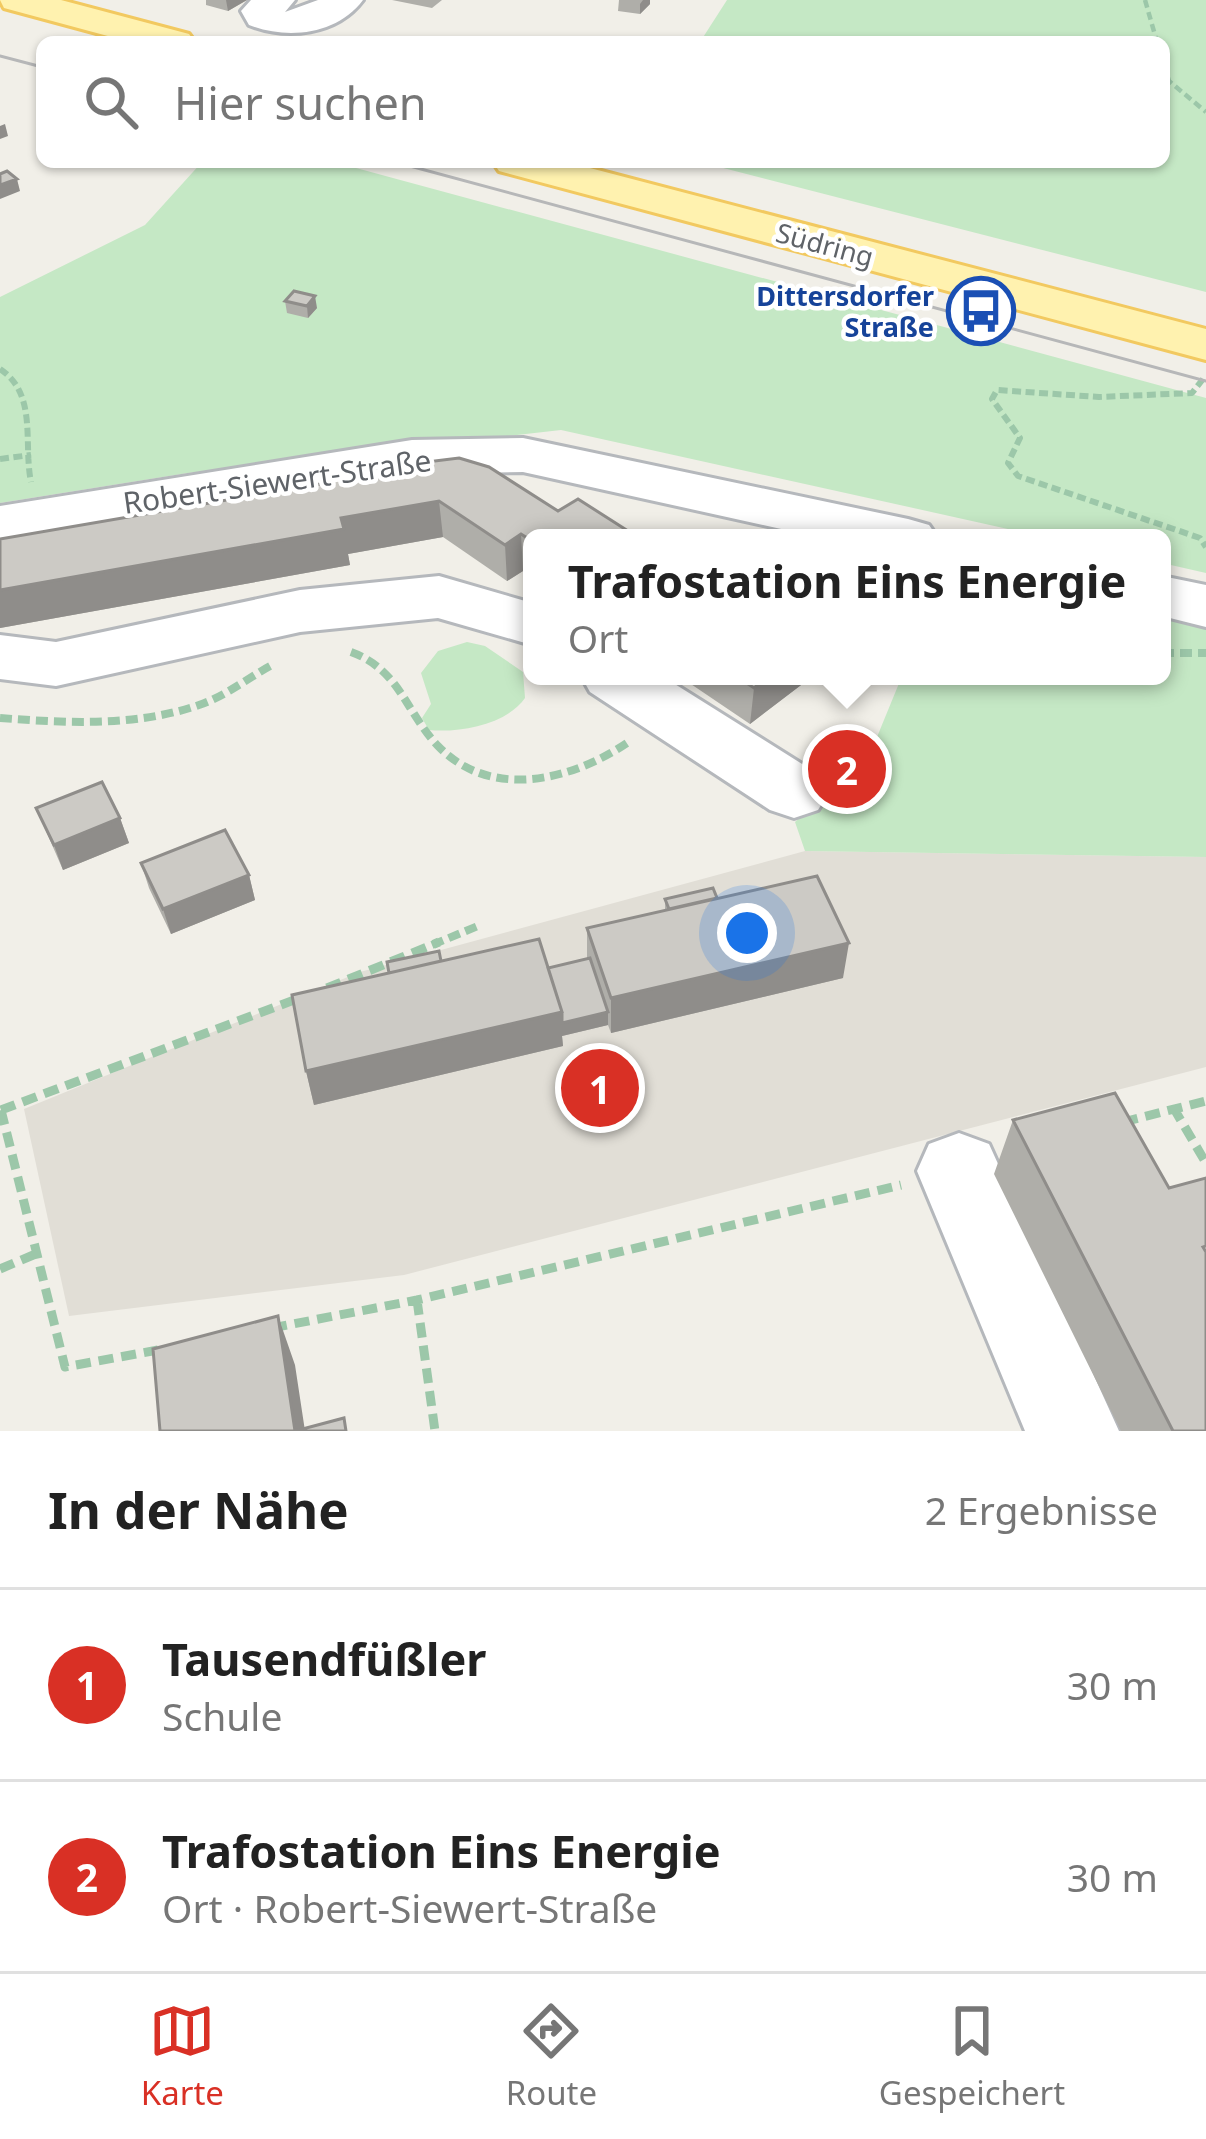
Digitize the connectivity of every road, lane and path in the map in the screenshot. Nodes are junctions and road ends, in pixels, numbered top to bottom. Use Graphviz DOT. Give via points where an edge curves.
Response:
graph roads {
  1 [pos="17,0"];
  2 [pos="276,0"];
  3 [pos="1145,0"];
  4 [pos="328,11"];
  5 [pos="0,24"];
  6 [pos="45,36"];
  7 [pos="152,36"];
  8 [pos="1155,36"];
  9 [pos="1170,82"];
  10 [pos="1206,112"];
  11 [pos="537,168"];
  12 [pos="649,168"];
  13 [pos="1206,313"];
  14 [pos="1206,345"];
  15 [pos="0,369"];
  16 [pos="1206,371"];
  17 [pos="27,456"];
  18 [pos="0,459"];
  19 [pos="20,522"];
  20 [pos="866,529"];
  21 [pos="1206,547"];
  22 [pos="1171,598"];
  23 [pos="1206,606"];
  24 [pos="523,621"];
  25 [pos="335,647"];
  26 [pos="1171,653"];
  27 [pos="1206,653"];
  28 [pos="0,657"];
  29 [pos="283,659"];
  30 [pos="640,693"];
  31 [pos="0,718"];
  32 [pos="794,792"];
  33 [pos="478,926"];
  34 [pos="1206,1101"];
  35 [pos="1172,1107"];
  36 [pos="1,1111"];
  37 [pos="1108,1126"];
  38 [pos="1206,1163"];
  39 [pos="959,1171"];
  40 [pos="38,1253"];
  41 [pos="0,1269"];
  42 [pos="417,1300"];
  43 [pos="253,1331"];
  44 [pos="182,1345"];
  45 [pos="435,1431"];
  46 [pos="1072,1431"];
  1 -- 7 [label="main road"];
  2 -- 4 [label="street" via="260,11 274,22"];
  3 -- 8 [label="path"];
  5 -- 6 [label="main road"];
  9 -- 10 [label="path"];
  11 -- 14 [label="main road, Südring"];
  12 -- 13 [label="main road, Südring"];
  15 -- 17 [label="path" via="23,388"];
  16 -- 21 [label="path" via="1192,393 1019,388 992,398 1020,439 1008,463 1018,476 1200,538"];
  17 -- 18 [label="path"];
  17 -- 19 [label="path"];
  19 -- 20 [label="street, Robert-Siewert-Straße" via="412,457 524,455"];
  22 -- 23 [label="street"];
  24 -- 28 [label="street" via="440,597 300,611 56,664"];
  25 -- 30 [label="path" via="367,656 406,688 438,747 488,775 579,772 625,745"];
  26 -- 27 [label="path"];
  29 -- 31 [label="path" via="202,704 146,718"];
  30 -- 32 [label="street"];
  33 -- 36 [label="path"];
  34 -- 35 [label="path"];
  35 -- 37 [label="path"];
  35 -- 38 [label="path"];
  36 -- 40 [label="path"];
  39 -- 42 [label="path"];
  39 -- 46 [label="street"];
  40 -- 41 [label="path"];
  40 -- 44 [label="path" via="65,1367"];
  42 -- 43 [label="path"];
  42 -- 45 [label="path"];
}
